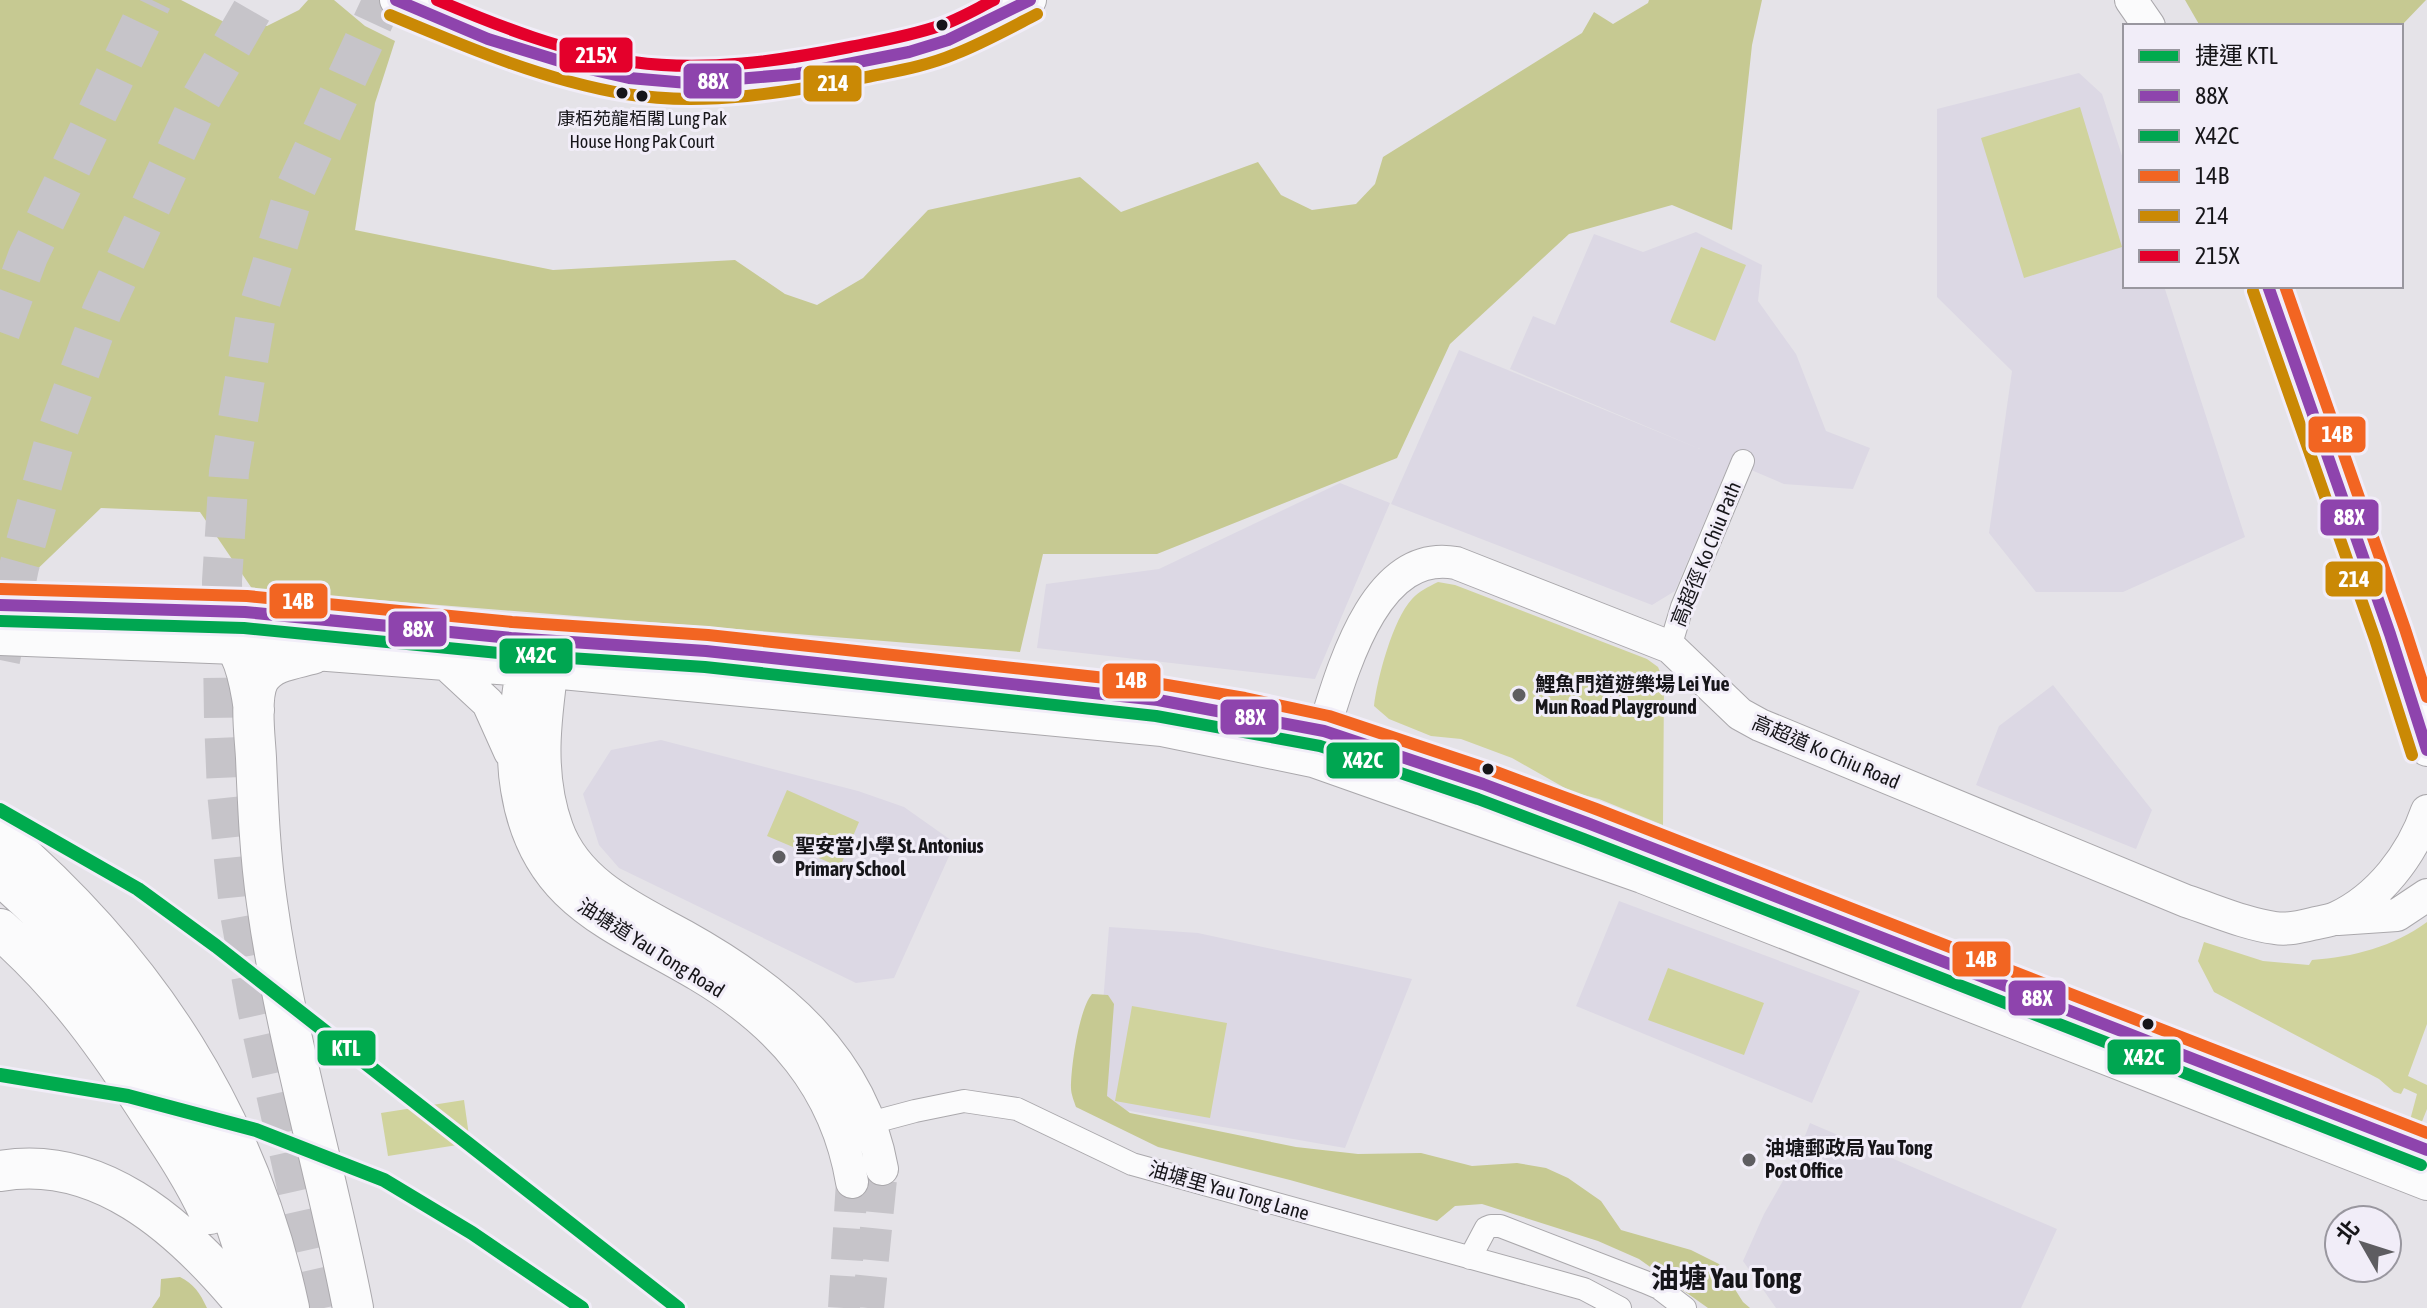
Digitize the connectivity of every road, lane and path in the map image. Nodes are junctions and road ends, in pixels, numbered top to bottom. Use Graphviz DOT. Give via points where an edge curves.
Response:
graph roads {
  1 [pos="396,0"];
  2 [pos="1030,0"];
  3 [pos="2131,0"];
  4 [pos="2148,24"];
  5 [pos="2269,288"];
  6 [pos="1743,461"];
  7 [pos="0,605"];
  8 [pos="188,610"];
  9 [pos="0,639"];
  10 [pos="1670,647"];
  11 [pos="236,648"];
  12 [pos="312,654"];
  13 [pos="539,656"];
  14 [pos="446,664"];
  15 [pos="2419,708"];
  16 [pos="254,715"];
  17 [pos="1324,731"];
  18 [pos="2427,750"];
  19 [pos="1313,761"];
  20 [pos="514,762"];
  21 [pos="2427,811"];
  22 [pos="0,836"];
  23 [pos="0,875"];
  24 [pos="2427,895"];
  25 [pos="2335,919"];
  26 [pos="0,929"];
  27 [pos="855,1127"];
  28 [pos="2427,1150"];
  29 [pos="882,1169"];
  30 [pos="0,1171"];
  31 [pos="852,1182"];
  32 [pos="2427,1184"];
  33 [pos="1470,1258"];
  34 [pos="246,1303"];
  35 [pos="289,1308"];
  36 [pos="353,1308"];
  37 [pos="1620,1308"];
  38 [pos="1685,1308"];
  1 -- 2 [label="main road" via="488,39 576,66 688,83 797,74 909,52 948,40"];
  3 -- 4 [label="main road"];
  5 -- 15 [label="main road"];
  6 -- 10 [label="street, 高超徑 Ko Chiu Path"];
  7 -- 8 [label="main road"];
  8 -- 11 [label="highway" via="219,625"];
  8 -- 13 [label="main road" via="245,612"];
  9 -- 11 [label="main road"];
  10 -- 17 [label="main road, 高超道 Ko Chiu Road" via="1443,560 1402,573 1374,603"];
  10 -- 25 [label="main road, 高超道 Ko Chiu Road" via="1740,714 1760,725 2073,855 2186,901 2277,929"];
  11 -- 12 [label="main road"];
  11 -- 16 [label="highway" via="248,676"];
  12 -- 14 [label="main road"];
  12 -- 16 [label="highway" via="269,667 258,681"];
  13 -- 14 [label="main road"];
  13 -- 17 [label="main road" via="706,651 1158,700"];
  13 -- 19 [label="main road" via="1162,730"];
  13 -- 20 [label="main road, 油塘道 Yau Tong Road" via="516,714"];
  13 -- 27 [label="main road, 油塘道 Yau Tong Road" via="547,793 558,831 576,861 602,889 730,963 789,1008 840,1065 860,1099"];
  14 -- 20 [label="main road" via="488,703"];
  15 -- 18 [label="main road"];
  16 -- 36 [label="highway" via="269,915"];
  17 -- 19 [label="main road, 高超道 Ko Chiu Road"];
  17 -- 28 [label="main road" via="1590,824"];
  19 -- 32 [label="main road" via="1642,877"];
  20 -- 27 [label="main road, 油塘道 Yau Tong Road" via="531,838 569,896 619,932 700,976 767,1025"];
  21 -- 25 [label="main road, 高超道 Ko Chiu Road" via="2394,872 2371,896"];
  22 -- 35 [label="highway" via="103,936 190,1054 254,1187"];
  23 -- 34 [label="highway" via="81,955 164,1070 208,1154 242,1242"];
  24 -- 25 [label="main road" via="2397,915"];
  26 -- 34 [label="highway" via="83,1014 137,1092 204,1200"];
  27 -- 29 [label="main road, 油塘道 Yau Tong Road"];
  27 -- 31 [label="main road, 油塘道 Yau Tong Road"];
  27 -- 33 [label="street, 油塘里 Yau Tong Lane" via="964,1101 1017,1109 1132,1164"];
  30 -- 34 [label="highway" via="35,1167 67,1172 123,1194 188,1241"];
  33 -- 37 [label="street, 油塘里 Yau Tong Lane" via="1584,1289"];
  33 -- 38 [label="street" via="1486,1228 1506,1228 1659,1288"];
}
